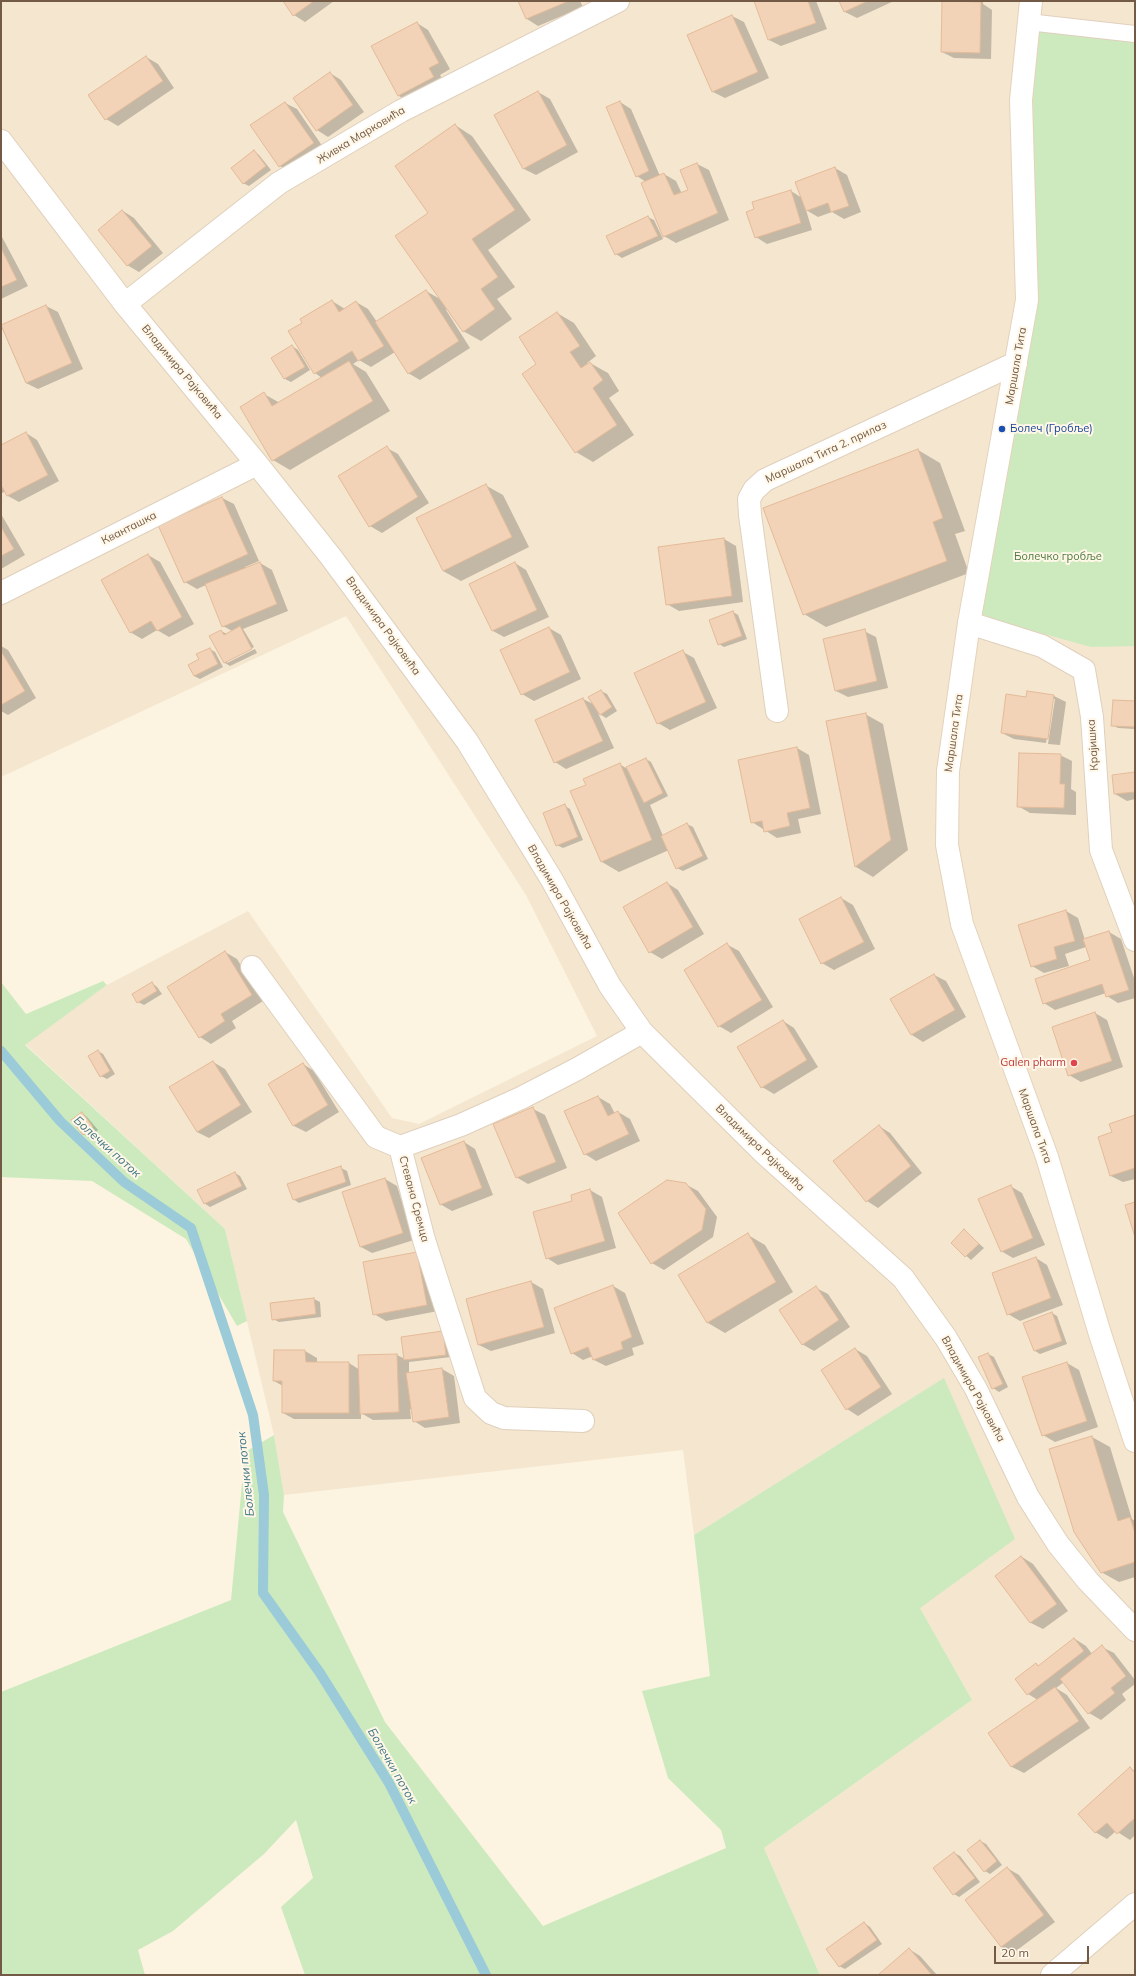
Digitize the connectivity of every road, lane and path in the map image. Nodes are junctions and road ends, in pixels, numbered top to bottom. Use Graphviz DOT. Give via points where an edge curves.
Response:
graph roads {
  1 [pos="618,1"];
  2 [pos="1031,1"];
  3 [pos="1028,22"];
  4 [pos="1135,34"];
  5 [pos="1,141"];
  6 [pos="125,304"];
  7 [pos="1016,363"];
  8 [pos="257,464"];
  9 [pos="1,593"];
  10 [pos="969,623"];
  11 [pos="777,711"];
  12 [pos="1135,940"];
  13 [pos="252,967"];
  14 [pos="642,1032"];
  15 [pos="400,1147"];
  16 [pos="583,1421"];
  17 [pos="1135,1441"];
  18 [pos="1135,1630"];
  19 [pos="1135,1904"];
  20 [pos="1052,1975"];
  1 -- 6 [label="street, Живка Марковића" via="401,111 279,183"];
  2 -- 3 [label="street, Маршала Тита"];
  3 -- 4 [label="lane"];
  3 -- 7 [label="street, Маршала Тита" via="1021,100 1027,300"];
  5 -- 6 [label="street, Владимира Рајковића"];
  6 -- 8 [label="street, Владимира Рајковића"];
  7 -- 10 [label="street, Маршала Тита"];
  7 -- 11 [label="street, Маршала Тита 2. прилаз" via="765,480 754,490 750,499 750,515"];
  8 -- 9 [label="street, Кванташка"];
  8 -- 14 [label="street, Владимира Рајковића" via="331,557 467,741 552,880 610,986"];
  10 -- 12 [label="street, Крајишка" via="1042,646 1084,670 1092,717 1101,850"];
  10 -- 17 [label="street, Маршала Тита" via="948,771 947,844 952,880 962,924 1047,1157"];
  13 -- 15 [label="street" via="376,1137"];
  14 -- 15 [label="street, Стевана Сремца" via="521,1098 461,1125"];
  14 -- 18 [label="street, Владимира Рајковића" via="763,1152 903,1278 946,1338 976,1389 1028,1497 1058,1544 1088,1581"];
  15 -- 16 [label="street, Стевана Сремца" via="424,1240 475,1398 491,1413 504,1418"];
  19 -- 20 [label="street"];
}
